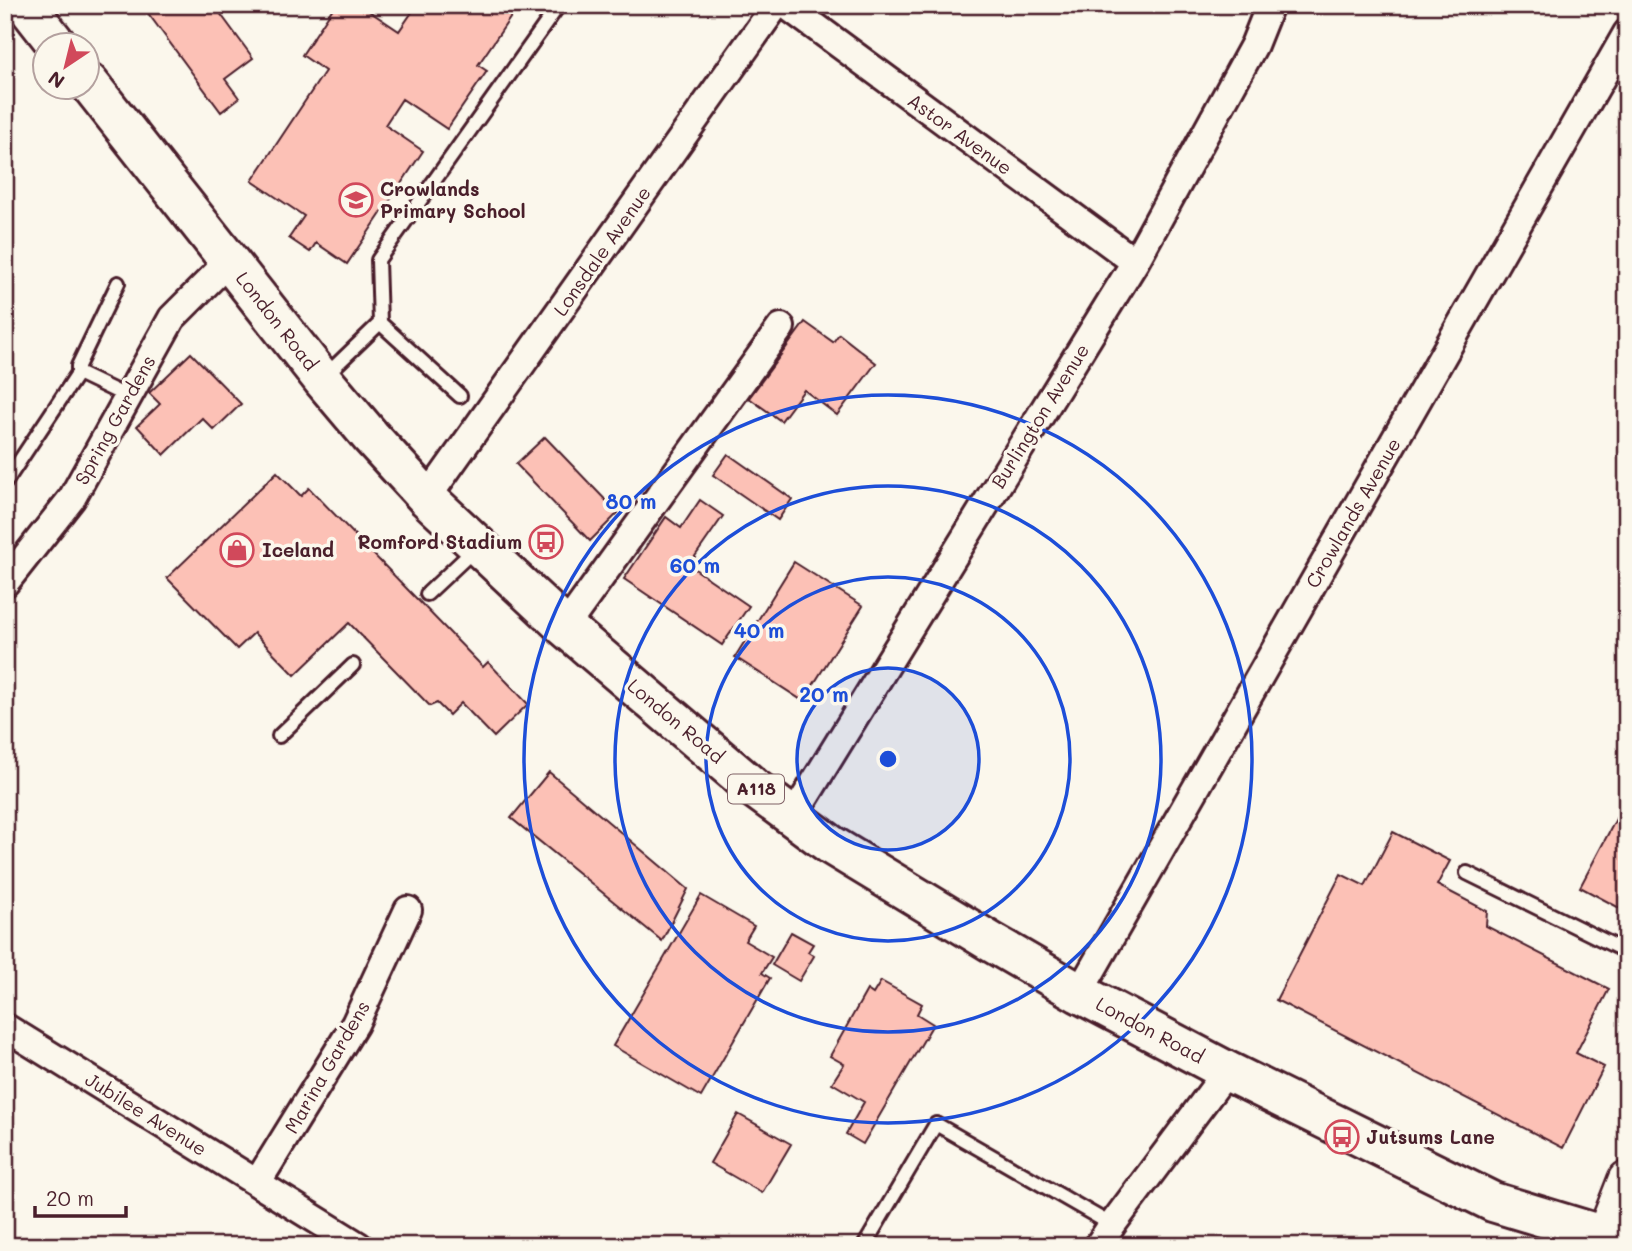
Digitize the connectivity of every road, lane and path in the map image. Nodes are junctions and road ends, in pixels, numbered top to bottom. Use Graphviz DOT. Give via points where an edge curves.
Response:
graph roads {
  1 [pos="26,5"];
  2 [pos="559,5"];
  3 [pos="776,5"];
  4 [pos="786,5"];
  5 [pos="1270,5"];
  6 [pos="47,32"];
  7 [pos="1627,33"];
  8 [pos="102,100"];
  9 [pos="229,261"];
  10 [pos="1135,262"];
  11 [pos="118,283"];
  12 [pos="380,323"];
  13 [pos="781,327"];
  14 [pos="78,373"];
  15 [pos="322,379"];
  16 [pos="460,396"];
  17 [pos="128,397"];
  18 [pos="5,483"];
  19 [pos="427,498"];
  20 [pos="478,547"];
  21 [pos="5,583"];
  22 [pos="427,594"];
  23 [pos="565,627"];
  24 [pos="353,665"];
  25 [pos="279,736"];
  26 [pos="793,817"];
  27 [pos="1467,873"];
  28 [pos="408,910"];
  29 [pos="1627,952"];
  30 [pos="1079,993"];
  31 [pos="5,1027"];
  32 [pos="1227,1071"];
  33 [pos="1627,1180"];
  34 [pos="257,1183"];
  35 [pos="1105,1235"];
  36 [pos="1610,1241"];
  37 [pos="359,1246"];
  38 [pos="864,1246"];
  1 -- 6 [label="main road"];
  2 -- 12 [label="lane" via="378,260"];
  3 -- 19 [label="street, Lonsdale Avenue"];
  4 -- 10 [label="street, Astor Avenue"];
  5 -- 10 [label="street, Burlington Avenue" via="1254,45"];
  7 -- 30 [label="street, Crowlands Avenue"];
  8 -- 9 [label="main road, London Road / A118"];
  9 -- 15 [label="main road, London Road / A118"];
  9 -- 17 [label="street, Spring Gardens" via="172,318"];
  10 -- 26 [label="street, Burlington Avenue"];
  11 -- 14 [label="lane"];
  12 -- 15 [label="lane"];
  12 -- 16 [label="lane"];
  13 -- 23 [label="street"];
  14 -- 17 [label="lane"];
  14 -- 18 [label="lane"];
  15 -- 19 [label="main road, London Road / A118"];
  17 -- 21 [label="street, Spring Gardens" via="72,498"];
  19 -- 20 [label="main road, London Road / A118"];
  20 -- 22 [label="lane"];
  20 -- 23 [label="main road, London Road / A118"];
  23 -- 26 [label="main road, London Road / A118"];
  24 -- 25 [label="lane"];
  26 -- 30 [label="main road, London Road / A118" via="831,845"];
  27 -- 29 [label="lane"];
  28 -- 34 [label="street, Marina Gardens" via="355,1024"];
  30 -- 32 [label="main road, London Road / A118"];
  31 -- 34 [label="street, Jubilee Avenue"];
  32 -- 35 [label="street"];
  32 -- 36 [label="main road, London Road / A118" via="1493,1202"];
  33 -- 36 [label="street"];
  34 -- 37 [label="street, Jubilee Avenue"];
  35 -- 38 [label="lane" via="936,1124"];
}
